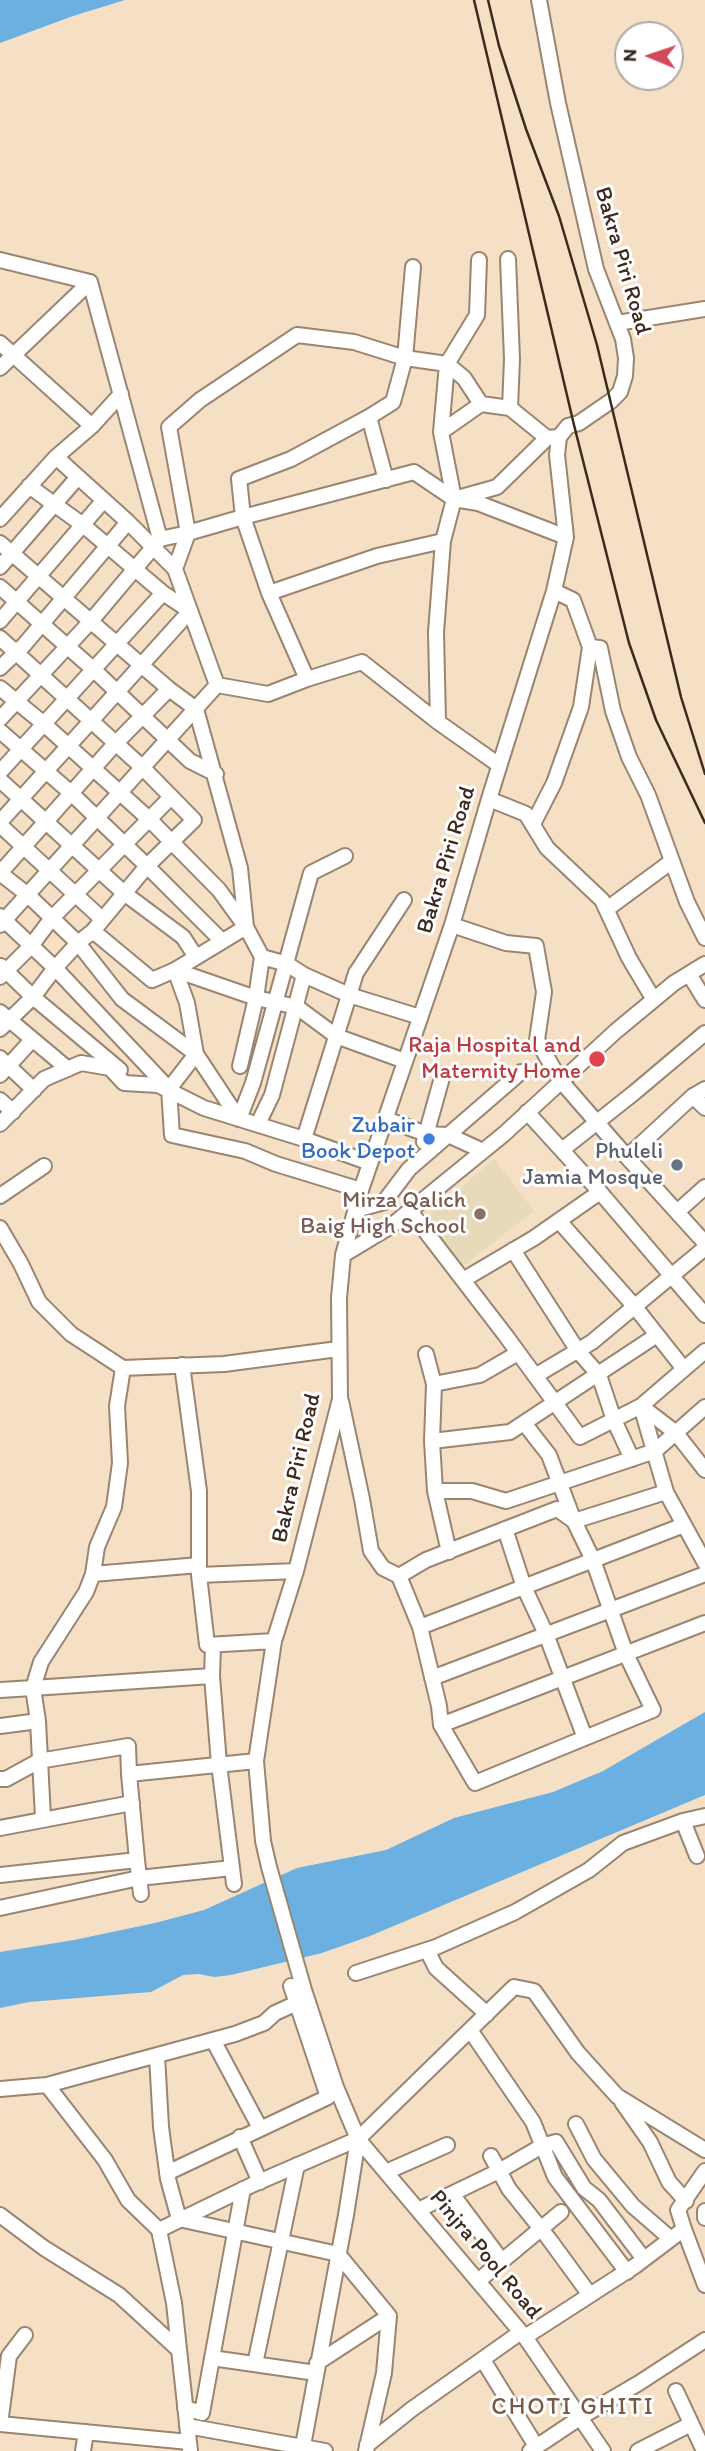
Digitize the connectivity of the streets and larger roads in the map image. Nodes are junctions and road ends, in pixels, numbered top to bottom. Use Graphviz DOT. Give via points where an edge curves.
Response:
graph roads {
  1 [pos="539,0"];
  2 [pos="508,258"];
  3 [pos="0,260"];
  4 [pos="479,260"];
  5 [pos="413,267"];
  6 [pos="90,282"];
  7 [pos="705,309"];
  8 [pos="617,323"];
  9 [pos="0,343"];
  10 [pos="14,355"];
  11 [pos="405,358"];
  12 [pos="447,364"];
  13 [pos="0,368"];
  14 [pos="121,394"];
  15 [pos="481,404"];
  16 [pos="510,408"];
  17 [pos="369,418"];
  18 [pos="92,426"];
  19 [pos="441,432"];
  20 [pos="553,438"];
  21 [pos="56,457"];
  22 [pos="78,477"];
  23 [pos="386,480"];
  24 [pos="29,486"];
  25 [pos="454,499"];
  26 [pos="104,500"];
  27 [pos="55,503"];
  28 [pos="243,517"];
  29 [pos="0,519"];
  30 [pos="128,522"];
  31 [pos="83,525"];
  32 [pos="188,533"];
  33 [pos="566,537"];
  34 [pos="443,541"];
  35 [pos="156,542"];
  36 [pos="0,543"];
  37 [pos="108,547"];
  38 [pos="12,554"];
  39 [pos="0,566"];
  40 [pos="134,569"];
  41 [pos="175,569"];
  42 [pos="38,576"];
  43 [pos="0,587"];
  44 [pos="554,591"];
  45 [pos="163,593"];
  46 [pos="269,593"];
  47 [pos="63,598"];
  48 [pos="17,601"];
  49 [pos="190,611"];
  50 [pos="0,621"];
  51 [pos="91,621"];
  52 [pos="40,623"];
  53 [pos="0,638"];
  54 [pos="118,643"];
  55 [pos="67,646"];
  56 [pos="590,647"];
  57 [pos="15,653"];
  58 [pos="142,666"];
  59 [pos="0,668"];
  60 [pos="94,670"];
  61 [pos="41,674"];
  62 [pos="307,679"];
  63 [pos="217,685"];
  64 [pos="0,688"];
  65 [pos="169,689"];
  66 [pos="117,692"];
  67 [pos="66,699"];
  68 [pos="15,702"];
  69 [pos="196,709"];
  70 [pos="142,715"];
  71 [pos="0,719"];
  72 [pos="91,720"];
  73 [pos="438,722"];
  74 [pos="44,724"];
  75 [pos="0,731"];
  76 [pos="168,740"];
  77 [pos="114,744"];
  78 [pos="68,746"];
  79 [pos="21,750"];
  80 [pos="499,765"];
  81 [pos="142,767"];
  82 [pos="92,768"];
  83 [pos="0,772"];
  84 [pos="44,772"];
  85 [pos="216,774"];
  86 [pos="0,780"];
  87 [pos="119,792"];
  88 [pos="71,793"];
  89 [pos="172,797"];
  90 [pos="22,799"];
  91 [pos="488,799"];
  92 [pos="96,817"];
  93 [pos="149,820"];
  94 [pos="46,821"];
  95 [pos="0,824"];
  96 [pos="533,824"];
  97 [pos="173,843"];
  98 [pos="124,844"];
  99 [pos="71,845"];
  100 [pos="23,846"];
  101 [pos="345,856"];
  102 [pos="672,862"];
  103 [pos="148,866"];
  104 [pos="100,870"];
  105 [pos="48,872"];
  106 [pos="0,873"];
  107 [pos="124,894"];
  108 [pos="28,895"];
  109 [pos="75,895"];
  110 [pos="404,900"];
  111 [pos="607,909"];
  112 [pos="52,918"];
  113 [pos="1,921"];
  114 [pos="98,925"];
  115 [pos="452,925"];
  116 [pos="246,927"];
  117 [pos="705,938"];
  118 [pos="222,942"];
  119 [pos="78,943"];
  120 [pos="30,946"];
  121 [pos="196,957"];
  122 [pos="262,957"];
  123 [pos="287,964"];
  124 [pos="705,964"];
  125 [pos="55,968"];
  126 [pos="175,970"];
  127 [pos="2,971"];
  128 [pos="689,974"];
  129 [pos="304,975"];
  130 [pos="349,995"];
  131 [pos="33,997"];
  132 [pos="256,998"];
  133 [pos="654,1000"];
  134 [pos="705,1000"];
  135 [pos="276,1001"];
  136 [pos="297,1007"];
  137 [pos="420,1017"];
  138 [pos="3,1021"];
  139 [pos="705,1032"];
  140 [pos="336,1036"];
  141 [pos="32,1040"];
  142 [pos="196,1054"];
  143 [pos="405,1061"];
  144 [pos="3,1066"];
  145 [pos="240,1066"];
  146 [pos="68,1069"];
  147 [pos="521,1072"];
  148 [pos="443,1074"];
  149 [pos="560,1080"];
  150 [pos="137,1084"];
  151 [pos="169,1089"];
  152 [pos="34,1090"];
  153 [pos="699,1092"];
  154 [pos="0,1100"];
  155 [pos="705,1108"];
  156 [pos="13,1112"];
  157 [pos="527,1112"];
  158 [pos="239,1119"];
  159 [pos="386,1119"];
  160 [pos="598,1121"];
  161 [pos="0,1124"];
  162 [pos="258,1124"];
  163 [pos="426,1134"];
  164 [pos="448,1135"];
  165 [pos="304,1139"];
  166 [pos="562,1150"];
  167 [pos="483,1151"];
  168 [pos="627,1157"];
  169 [pos="418,1160"];
  170 [pos="370,1163"];
  171 [pos="44,1166"];
  172 [pos="705,1187"];
  173 [pos="361,1190"];
  174 [pos="600,1192"];
  175 [pos="0,1196"];
  176 [pos="356,1210"];
  177 [pos="410,1211"];
  178 [pos="677,1212"];
  179 [pos="559,1221"];
  180 [pos="0,1228"];
  181 [pos="705,1246"];
  182 [pos="513,1250"];
  183 [pos="343,1255"];
  184 [pos="672,1276"];
  185 [pos="463,1279"];
  186 [pos="635,1307"];
  187 [pos="705,1315"];
  188 [pos="657,1335"];
  189 [pos="338,1349"];
  190 [pos="578,1351"];
  191 [pos="705,1352"];
  192 [pos="518,1353"];
  193 [pos="426,1354"];
  194 [pos="182,1366"];
  195 [pos="123,1368"];
  196 [pos="684,1369"];
  197 [pos="599,1375"];
  198 [pos="535,1376"];
  199 [pos="434,1384"];
  200 [pos="340,1399"];
  201 [pos="555,1404"];
  202 [pos="642,1406"];
  203 [pos="705,1407"];
  204 [pos="614,1420"];
  205 [pos="524,1423"];
  206 [pos="676,1433"];
  207 [pos="432,1441"];
  208 [pos="654,1451"];
  209 [pos="632,1459"];
  210 [pos="705,1470"];
  211 [pos="561,1483"];
  212 [pos="435,1491"];
  213 [pos="666,1492"];
  214 [pos="574,1521"];
  215 [pos="684,1525"];
  216 [pos="505,1529"];
  217 [pos="449,1552"];
  218 [pos="593,1560"];
  219 [pos="705,1563"];
  220 [pos="199,1570"];
  221 [pos="296,1571"];
  222 [pos="93,1574"];
  223 [pos="705,1574"];
  224 [pos="399,1576"];
  225 [pos="524,1587"];
  226 [pos="610,1610"];
  227 [pos="705,1623"];
  228 [pos="420,1627"];
  229 [pos="545,1634"];
  230 [pos="274,1640"];
  231 [pos="213,1645"];
  232 [pos="626,1654"];
  233 [pos="212,1676"];
  234 [pos="432,1678"];
  235 [pos="562,1679"];
  236 [pos="33,1688"];
  237 [pos="0,1690"];
  238 [pos="38,1721"];
  239 [pos="441,1726"];
  240 [pos="0,1727"];
  241 [pos="585,1738"];
  242 [pos="39,1761"];
  243 [pos="256,1761"];
  244 [pos="219,1764"];
  245 [pos="129,1774"];
  246 [pos="0,1779"];
  247 [pos="132,1802"];
  248 [pos="705,1816"];
  249 [pos="43,1818"];
  250 [pos="682,1821"];
  251 [pos="0,1828"];
  252 [pos="697,1856"];
  253 [pos="137,1860"];
  254 [pos="232,1868"];
  255 [pos="0,1875"];
  256 [pos="139,1878"];
  257 [pos="234,1884"];
  258 [pos="141,1894"];
  259 [pos="0,1908"];
  260 [pos="427,1950"];
  261 [pos="298,1970"];
  262 [pos="356,1973"];
  263 [pos="291,1986"];
  264 [pos="297,2003"];
  265 [pos="487,2014"];
  266 [pos="470,2030"];
  267 [pos="214,2040"];
  268 [pos="156,2056"];
  269 [pos="47,2085"];
  270 [pos="0,2089"];
  271 [pos="617,2095"];
  272 [pos="576,2123"];
  273 [pos="260,2128"];
  274 [pos="240,2137"];
  275 [pos="358,2138"];
  276 [pos="447,2145"];
  277 [pos="542,2146"];
  278 [pos="705,2150"];
  279 [pos="491,2156"];
  280 [pos="297,2165"];
  281 [pos="499,2171"];
  282 [pos="705,2171"];
  283 [pos="167,2172"];
  284 [pos="386,2172"];
  285 [pos="260,2182"];
  286 [pos="243,2189"];
  287 [pos="452,2194"];
  288 [pos="689,2196"];
  289 [pos="705,2199"];
  290 [pos="418,2210"];
  291 [pos="705,2211"];
  292 [pos="561,2212"];
  293 [pos="0,2215"];
  294 [pos="705,2218"];
  295 [pos="179,2219"];
  296 [pos="541,2228"];
  297 [pos="684,2229"];
  298 [pos="159,2230"];
  299 [pos="236,2231"];
  300 [pos="671,2239"];
  301 [pos="281,2241"];
  302 [pos="338,2254"];
  303 [pos="644,2259"];
  304 [pos="502,2261"];
  305 [pos="626,2272"];
  306 [pos="478,2281"];
  307 [pos="705,2285"];
  308 [pos="590,2295"];
  309 [pos="390,2316"];
  310 [pos="25,2334"];
  311 [pos="523,2334"];
  312 [pos="705,2340"];
  313 [pos="6,2348"];
  314 [pos="179,2350"];
  315 [pos="212,2358"];
  316 [pos="483,2360"];
  317 [pos="254,2364"];
  318 [pos="316,2368"];
  319 [pos="3,2377"];
  320 [pos="676,2391"];
  321 [pos="185,2408"];
  322 [pos="581,2417"];
  323 [pos="0,2424"];
  324 [pos="691,2424"];
  325 [pos="187,2426"];
  326 [pos="86,2432"];
  327 [pos="189,2447"];
  328 [pos="302,2448"];
  329 [pos="366,2448"];
  330 [pos="533,2448"];
  331 [pos="83,2451"];
  332 [pos="325,2451"];
  333 [pos="603,2451"];
  334 [pos="638,2451"];
  335 [pos="704,2451"];
  1 -- 8 [label="street, Bakra Piri Road" via="596,269"];
  2 -- 16 [label="street"];
  3 -- 6 [label="street"];
  4 -- 12 [label="street" via="477,315"];
  5 -- 11 [label="street"];
  6 -- 10 [label="street"];
  6 -- 14 [label="street"];
  7 -- 8 [label="street"];
  8 -- 20 [label="street, Bakra Piri Road" via="625,358 620,392"];
  9 -- 10 [label="street"];
  10 -- 13 [label="street"];
  10 -- 18 [label="street"];
  11 -- 12 [label="street"];
  11 -- 17 [label="street" via="393,402"];
  11 -- 32 [label="street" via="354,342 297,335 200,400 169,427"];
  12 -- 15 [label="street" via="464,378"];
  12 -- 19 [label="street"];
  14 -- 18 [label="street"];
  14 -- 35 [label="street"];
  15 -- 16 [label="street"];
  15 -- 19 [label="street"];
  16 -- 20 [label="street"];
  17 -- 23 [label="street"];
  17 -- 28 [label="street" via="291,459 239,479"];
  18 -- 21 [label="street"];
  19 -- 25 [label="street"];
  20 -- 25 [label="street" via="497,487"];
  20 -- 33 [label="street, Bakra Piri Road"];
  21 -- 22 [label="street"];
  21 -- 24 [label="street"];
  22 -- 26 [label="street"];
  22 -- 27 [label="street"];
  23 -- 25 [label="street" via="414,472"];
  23 -- 28 [label="street"];
  24 -- 27 [label="street"];
  24 -- 29 [label="street"];
  25 -- 33 [label="street" via="478,503"];
  25 -- 34 [label="street"];
  26 -- 30 [label="street"];
  26 -- 31 [label="street"];
  27 -- 31 [label="street"];
  27 -- 38 [label="street"];
  28 -- 32 [label="street"];
  28 -- 46 [label="street"];
  30 -- 35 [label="street"];
  30 -- 37 [label="street"];
  31 -- 37 [label="street"];
  31 -- 42 [label="street"];
  32 -- 35 [label="street"];
  32 -- 41 [label="street"];
  33 -- 44 [label="street, Bakra Piri Road"];
  34 -- 46 [label="street" via="377,556"];
  34 -- 73 [label="street" via="436,632"];
  35 -- 40 [label="street"];
  35 -- 41 [label="street"];
  36 -- 38 [label="street"];
  37 -- 40 [label="street"];
  37 -- 47 [label="street"];
  38 -- 39 [label="street"];
  38 -- 42 [label="street"];
  40 -- 45 [label="street"];
  40 -- 51 [label="street"];
  41 -- 49 [label="street"];
  42 -- 47 [label="street"];
  42 -- 48 [label="street"];
  43 -- 48 [label="street"];
  44 -- 56 [label="street" via="573,600"];
  44 -- 80 [label="street, Bakra Piri Road"];
  45 -- 49 [label="street"];
  45 -- 54 [label="street"];
  46 -- 62 [label="street"];
  47 -- 51 [label="street"];
  47 -- 52 [label="street"];
  48 -- 50 [label="street"];
  48 -- 52 [label="street"];
  49 -- 58 [label="street"];
  49 -- 63 [label="street"];
  51 -- 54 [label="street"];
  51 -- 55 [label="street"];
  52 -- 55 [label="street"];
  52 -- 57 [label="street"];
  53 -- 57 [label="street"];
  54 -- 58 [label="street"];
  54 -- 60 [label="street"];
  55 -- 60 [label="street"];
  55 -- 61 [label="street"];
  56 -- 96 [label="street" via="581,707 555,783"];
  56 -- 102 [label="street" via="600,648 613,711"];
  57 -- 59 [label="street"];
  57 -- 61 [label="street"];
  58 -- 65 [label="street"];
  58 -- 66 [label="street"];
  60 -- 66 [label="street"];
  60 -- 67 [label="street"];
  61 -- 67 [label="street"];
  61 -- 68 [label="street"];
  62 -- 63 [label="street" via="268,694"];
  62 -- 73 [label="street" via="362,662"];
  63 -- 69 [label="street"];
  64 -- 68 [label="street"];
  65 -- 69 [label="street"];
  65 -- 70 [label="street"];
  66 -- 70 [label="street"];
  66 -- 72 [label="street"];
  67 -- 72 [label="street"];
  67 -- 74 [label="street"];
  68 -- 71 [label="street"];
  68 -- 74 [label="street"];
  69 -- 76 [label="street"];
  69 -- 85 [label="street"];
  70 -- 76 [label="street"];
  70 -- 77 [label="street"];
  72 -- 77 [label="street"];
  72 -- 78 [label="street"];
  73 -- 80 [label="street"];
  74 -- 78 [label="street"];
  74 -- 79 [label="street"];
  75 -- 79 [label="street"];
  76 -- 81 [label="street"];
  76 -- 85 [label="street" via="190,761"];
  77 -- 81 [label="street"];
  77 -- 82 [label="street"];
  78 -- 82 [label="street"];
  78 -- 84 [label="street"];
  79 -- 83 [label="street"];
  79 -- 84 [label="street"];
  80 -- 91 [label="street, Bakra Piri Road"];
  81 -- 87 [label="street"];
  81 -- 89 [label="street"];
  82 -- 87 [label="street"];
  82 -- 88 [label="street"];
  84 -- 88 [label="street"];
  84 -- 90 [label="street"];
  85 -- 116 [label="street" via="240,867"];
  86 -- 90 [label="street"];
  87 -- 92 [label="street"];
  87 -- 93 [label="street"];
  88 -- 92 [label="street"];
  88 -- 94 [label="street"];
  89 -- 93 [label="street"];
  89 -- 97 [label="street" via="194,820"];
  90 -- 94 [label="street"];
  90 -- 95 [label="street"];
  91 -- 96 [label="street" via="526,814"];
  91 -- 115 [label="street, Bakra Piri Road"];
  92 -- 98 [label="street"];
  92 -- 99 [label="street"];
  93 -- 97 [label="street"];
  93 -- 98 [label="street"];
  94 -- 99 [label="street"];
  94 -- 100 [label="street"];
  95 -- 100 [label="street"];
  96 -- 111 [label="street" via="547,848"];
  97 -- 103 [label="street"];
  97 -- 116 [label="street" via="219,890"];
  98 -- 103 [label="street"];
  98 -- 104 [label="street"];
  99 -- 104 [label="street"];
  99 -- 105 [label="street"];
  100 -- 105 [label="street"];
  100 -- 106 [label="street"];
  101 -- 123 [label="street" via="311,873"];
  102 -- 111 [label="street"];
  102 -- 117 [label="street"];
  103 -- 107 [label="street"];
  103 -- 118 [label="street"];
  104 -- 107 [label="street"];
  104 -- 109 [label="street"];
  105 -- 108 [label="street"];
  105 -- 109 [label="street"];
  106 -- 108 [label="street"];
  107 -- 114 [label="street"];
  107 -- 121 [label="street" via="183,937"];
  108 -- 112 [label="street"];
  108 -- 113 [label="street"];
  109 -- 112 [label="street"];
  109 -- 114 [label="street"];
  110 -- 130 [label="street" via="356,973"];
  111 -- 133 [label="street"];
  112 -- 119 [label="street"];
  112 -- 120 [label="street"];
  113 -- 120 [label="street"];
  114 -- 119 [label="street"];
  114 -- 126 [label="street" via="152,980"];
  115 -- 137 [label="street, Bakra Piri Road"];
  115 -- 149 [label="street" via="506,943 536,946 544,992 537,1040"];
  116 -- 118 [label="street"];
  116 -- 122 [label="street"];
  118 -- 121 [label="street"];
  119 -- 125 [label="street"];
  119 -- 142 [label="street" via="122,999"];
  120 -- 125 [label="street"];
  120 -- 127 [label="street"];
  121 -- 126 [label="street"];
  122 -- 123 [label="street"];
  122 -- 132 [label="street"];
  123 -- 129 [label="street"];
  123 -- 135 [label="street"];
  124 -- 128 [label="street"];
  125 -- 131 [label="street"];
  125 -- 151 [label="street"];
  126 -- 132 [label="street"];
  126 -- 142 [label="street" via="187,1003"];
  127 -- 131 [label="street"];
  128 -- 133 [label="street"];
  128 -- 134 [label="street"];
  129 -- 130 [label="street"];
  129 -- 136 [label="street"];
  130 -- 137 [label="street"];
  130 -- 140 [label="street"];
  131 -- 138 [label="street"];
  131 -- 150 [label="street"];
  132 -- 135 [label="street"];
  132 -- 145 [label="street"];
  133 -- 149 [label="street"];
  135 -- 136 [label="street"];
  135 -- 158 [label="street"];
  136 -- 140 [label="street"];
  136 -- 162 [label="street" via="272,1095"];
  137 -- 143 [label="street, Bakra Piri Road"];
  138 -- 141 [label="street"];
  139 -- 160 [label="street"];
  140 -- 143 [label="street"];
  140 -- 165 [label="street"];
  141 -- 144 [label="street"];
  141 -- 146 [label="street"];
  142 -- 151 [label="street"];
  142 -- 158 [label="street"];
  143 -- 159 [label="street, Bakra Piri Road"];
  144 -- 152 [label="street"];
  146 -- 150 [label="street" via="81,1063 110,1068 124,1083"];
  146 -- 152 [label="street" via="44,1079"];
  147 -- 164 [label="street"];
  148 -- 163 [label="street"];
  149 -- 157 [label="street"];
  149 -- 160 [label="street"];
  150 -- 151 [label="street"];
  151 -- 158 [label="street" via="204,1108"];
  151 -- 173 [label="street" via="173,1135 245,1151"];
  152 -- 156 [label="street"];
  153 -- 155 [label="street"];
  153 -- 168 [label="street"];
  154 -- 156 [label="street"];
  156 -- 161 [label="street"];
  157 -- 166 [label="street"];
  157 -- 167 [label="street"];
  158 -- 162 [label="street"];
  159 -- 163 [label="street"];
  159 -- 170 [label="street, Bakra Piri Road"];
  160 -- 166 [label="street"];
  160 -- 168 [label="street"];
  162 -- 165 [label="street"];
  163 -- 164 [label="street"];
  163 -- 169 [label="street"];
  164 -- 167 [label="street"];
  164 -- 169 [label="street"];
  165 -- 170 [label="street"];
  166 -- 174 [label="street"];
  167 -- 177 [label="street"];
  168 -- 178 [label="street"];
  169 -- 176 [label="street" via="384,1202"];
  170 -- 173 [label="street, Bakra Piri Road"];
  171 -- 175 [label="street"];
  172 -- 178 [label="street"];
  173 -- 176 [label="street, Bakra Piri Road"];
  174 -- 179 [label="street"];
  174 -- 184 [label="street"];
  176 -- 183 [label="street, Bakra Piri Road"];
  177 -- 183 [label="street"];
  177 -- 185 [label="street"];
  178 -- 181 [label="street"];
  179 -- 182 [label="street"];
  179 -- 186 [label="street"];
  180 -- 195 [label="street" via="39,1302 71,1334"];
  181 -- 184 [label="street"];
  182 -- 185 [label="street"];
  182 -- 190 [label="street"];
  183 -- 189 [label="street, Bakra Piri Road"];
  184 -- 186 [label="street"];
  184 -- 187 [label="street"];
  185 -- 192 [label="street"];
  186 -- 188 [label="street"];
  186 -- 190 [label="street"];
  188 -- 196 [label="street"];
  188 -- 197 [label="street"];
  189 -- 194 [label="street"];
  189 -- 200 [label="street, Bakra Piri Road"];
  190 -- 197 [label="street"];
  190 -- 198 [label="street"];
  191 -- 196 [label="street"];
  192 -- 198 [label="street"];
  192 -- 199 [label="street" via="480,1375"];
  193 -- 199 [label="street"];
  194 -- 195 [label="street"];
  194 -- 220 [label="street" via="199,1491"];
  195 -- 222 [label="street" via="117,1406 120,1463 114,1507 97,1547"];
  196 -- 202 [label="street"];
  197 -- 201 [label="street"];
  197 -- 204 [label="street"];
  198 -- 201 [label="street"];
  199 -- 207 [label="street"];
  200 -- 221 [label="street, Bakra Piri Road"];
  200 -- 224 [label="street" via="371,1551 383,1568"];
  201 -- 204 [label="street" via="580,1437"];
  201 -- 205 [label="street"];
  202 -- 204 [label="street"];
  202 -- 206 [label="street"];
  202 -- 208 [label="street"];
  203 -- 206 [label="street"];
  204 -- 209 [label="street"];
  205 -- 207 [label="street" via="510,1432"];
  205 -- 211 [label="street" via="549,1455"];
  206 -- 208 [label="street"];
  206 -- 210 [label="street"];
  207 -- 212 [label="street"];
  208 -- 209 [label="street"];
  208 -- 213 [label="street"];
  209 -- 211 [label="street"];
  211 -- 212 [label="street" via="506,1501 472,1491"];
  211 -- 214 [label="street"];
  212 -- 217 [label="street"];
  213 -- 214 [label="street"];
  213 -- 215 [label="street"];
  214 -- 216 [label="street" via="557,1509"];
  214 -- 218 [label="street"];
  215 -- 218 [label="street"];
  215 -- 219 [label="street"];
  216 -- 217 [label="street"];
  216 -- 225 [label="street"];
  217 -- 224 [label="street"];
  218 -- 225 [label="street"];
  218 -- 226 [label="street"];
  220 -- 221 [label="street"];
  220 -- 222 [label="street"];
  220 -- 231 [label="street" via="207,1645"];
  221 -- 230 [label="street, Bakra Piri Road"];
  222 -- 236 [label="street" via="41,1662"];
  223 -- 226 [label="street"];
  224 -- 228 [label="street"];
  225 -- 228 [label="street"];
  225 -- 229 [label="street"];
  226 -- 229 [label="street"];
  226 -- 232 [label="street"];
  227 -- 232 [label="street"];
  228 -- 234 [label="street"];
  229 -- 234 [label="street"];
  229 -- 235 [label="street"];
  230 -- 231 [label="street"];
  230 -- 243 [label="street, Bakra Piri Road"];
  231 -- 233 [label="street"];
  232 -- 235 [label="street"];
  232 -- 241 [label="street" via="653,1710"];
  233 -- 236 [label="street"];
  233 -- 244 [label="street"];
  234 -- 239 [label="street"];
  235 -- 239 [label="street"];
  235 -- 241 [label="street"];
  236 -- 237 [label="street"];
  236 -- 238 [label="street"];
  238 -- 240 [label="street"];
  238 -- 242 [label="street"];
  239 -- 241 [label="street" via="475,1783"];
  242 -- 245 [label="street" via="128,1746"];
  242 -- 246 [label="street"];
  242 -- 249 [label="street"];
  243 -- 244 [label="street"];
  243 -- 261 [label="street, Bakra Piri Road" via="263,1841"];
  244 -- 245 [label="street"];
  244 -- 254 [label="street"];
  245 -- 247 [label="street"];
  247 -- 249 [label="street"];
  247 -- 253 [label="street"];
  248 -- 250 [label="street"];
  249 -- 251 [label="street"];
  250 -- 252 [label="street"];
  250 -- 260 [label="street" via="623,1843 589,1870 515,1912"];
  253 -- 255 [label="street"];
  253 -- 256 [label="street"];
  254 -- 256 [label="street"];
  254 -- 257 [label="street"];
  256 -- 258 [label="street"];
  256 -- 259 [label="street"];
  260 -- 262 [label="street"];
  260 -- 265 [label="street" via="436,1968"];
  261 -- 275 [label="street, Pinjra Pool Road" via="336,2087"];
  263 -- 264 [label="street"];
  264 -- 267 [label="street" via="264,2023"];
  264 -- 273 [label="street" via="328,2097"];
  265 -- 266 [label="street"];
  265 -- 271 [label="street" via="514,1987 534,1991 578,2053"];
  266 -- 275 [label="street"];
  266 -- 277 [label="street" via="533,2122"];
  267 -- 268 [label="street"];
  267 -- 273 [label="street"];
  268 -- 269 [label="street"];
  268 -- 283 [label="street"];
  269 -- 270 [label="street"];
  269 -- 298 [label="street" via="105,2160 128,2200"];
  271 -- 278 [label="street"];
  271 -- 288 [label="street" via="650,2142 669,2182"];
  272 -- 300 [label="street" via="594,2159 633,2206"];
  273 -- 274 [label="street"];
  274 -- 283 [label="street"];
  274 -- 285 [label="street"];
  275 -- 280 [label="street"];
  275 -- 284 [label="street, Pinjra Pool Road"];
  275 -- 302 [label="street"];
  276 -- 284 [label="street"];
  277 -- 281 [label="street"];
  277 -- 303 [label="street" via="555,2142 584,2188 599,2200"];
  277 -- 305 [label="street" via="555,2177"];
  279 -- 281 [label="street"];
  280 -- 285 [label="street"];
  280 -- 301 [label="street"];
  281 -- 287 [label="street"];
  281 -- 296 [label="street"];
  282 -- 288 [label="street"];
  283 -- 295 [label="street"];
  284 -- 290 [label="street, Pinjra Pool Road"];
  285 -- 286 [label="street"];
  286 -- 295 [label="street"];
  286 -- 299 [label="street"];
  287 -- 290 [label="street"];
  287 -- 304 [label="street"];
  288 -- 289 [label="street"];
  288 -- 297 [label="street" via="678,2210"];
  290 -- 306 [label="street, Pinjra Pool Road"];
  291 -- 294 [label="street"];
  292 -- 296 [label="street"];
  293 -- 314 [label="street" via="119,2295"];
  295 -- 298 [label="street"];
  295 -- 299 [label="street"];
  296 -- 304 [label="street"];
  296 -- 308 [label="street"];
  297 -- 300 [label="street"];
  297 -- 307 [label="street"];
  298 -- 314 [label="street"];
  299 -- 301 [label="street"];
  299 -- 315 [label="street"];
  300 -- 303 [label="street"];
  301 -- 302 [label="street"];
  301 -- 317 [label="street"];
  302 -- 309 [label="street"];
  302 -- 318 [label="street"];
  303 -- 305 [label="street"];
  304 -- 306 [label="street"];
  305 -- 308 [label="street"];
  306 -- 311 [label="street, Pinjra Pool Road"];
  308 -- 311 [label="street"];
  309 -- 318 [label="street"];
  309 -- 329 [label="street" via="384,2372"];
  310 -- 313 [label="street"];
  311 -- 316 [label="street"];
  311 -- 322 [label="street, Pinjra Pool Road"];
  312 -- 322 [label="street"];
  313 -- 319 [label="street" via="9,2356"];
  314 -- 321 [label="street"];
  315 -- 317 [label="street"];
  315 -- 321 [label="street" via="202,2413"];
  316 -- 329 [label="street" via="412,2409"];
  316 -- 330 [label="street"];
  317 -- 318 [label="street"];
  318 -- 328 [label="street"];
  319 -- 323 [label="street"];
  320 -- 324 [label="street"];
  321 -- 325 [label="street"];
  322 -- 330 [label="street"];
  322 -- 333 [label="street, Pinjra Pool Road"];
  323 -- 326 [label="street"];
  324 -- 334 [label="street"];
  324 -- 335 [label="street"];
  325 -- 327 [label="street"];
  325 -- 328 [label="street"];
  326 -- 327 [label="street"];
  326 -- 331 [label="street"];
  328 -- 332 [label="street"];
}
